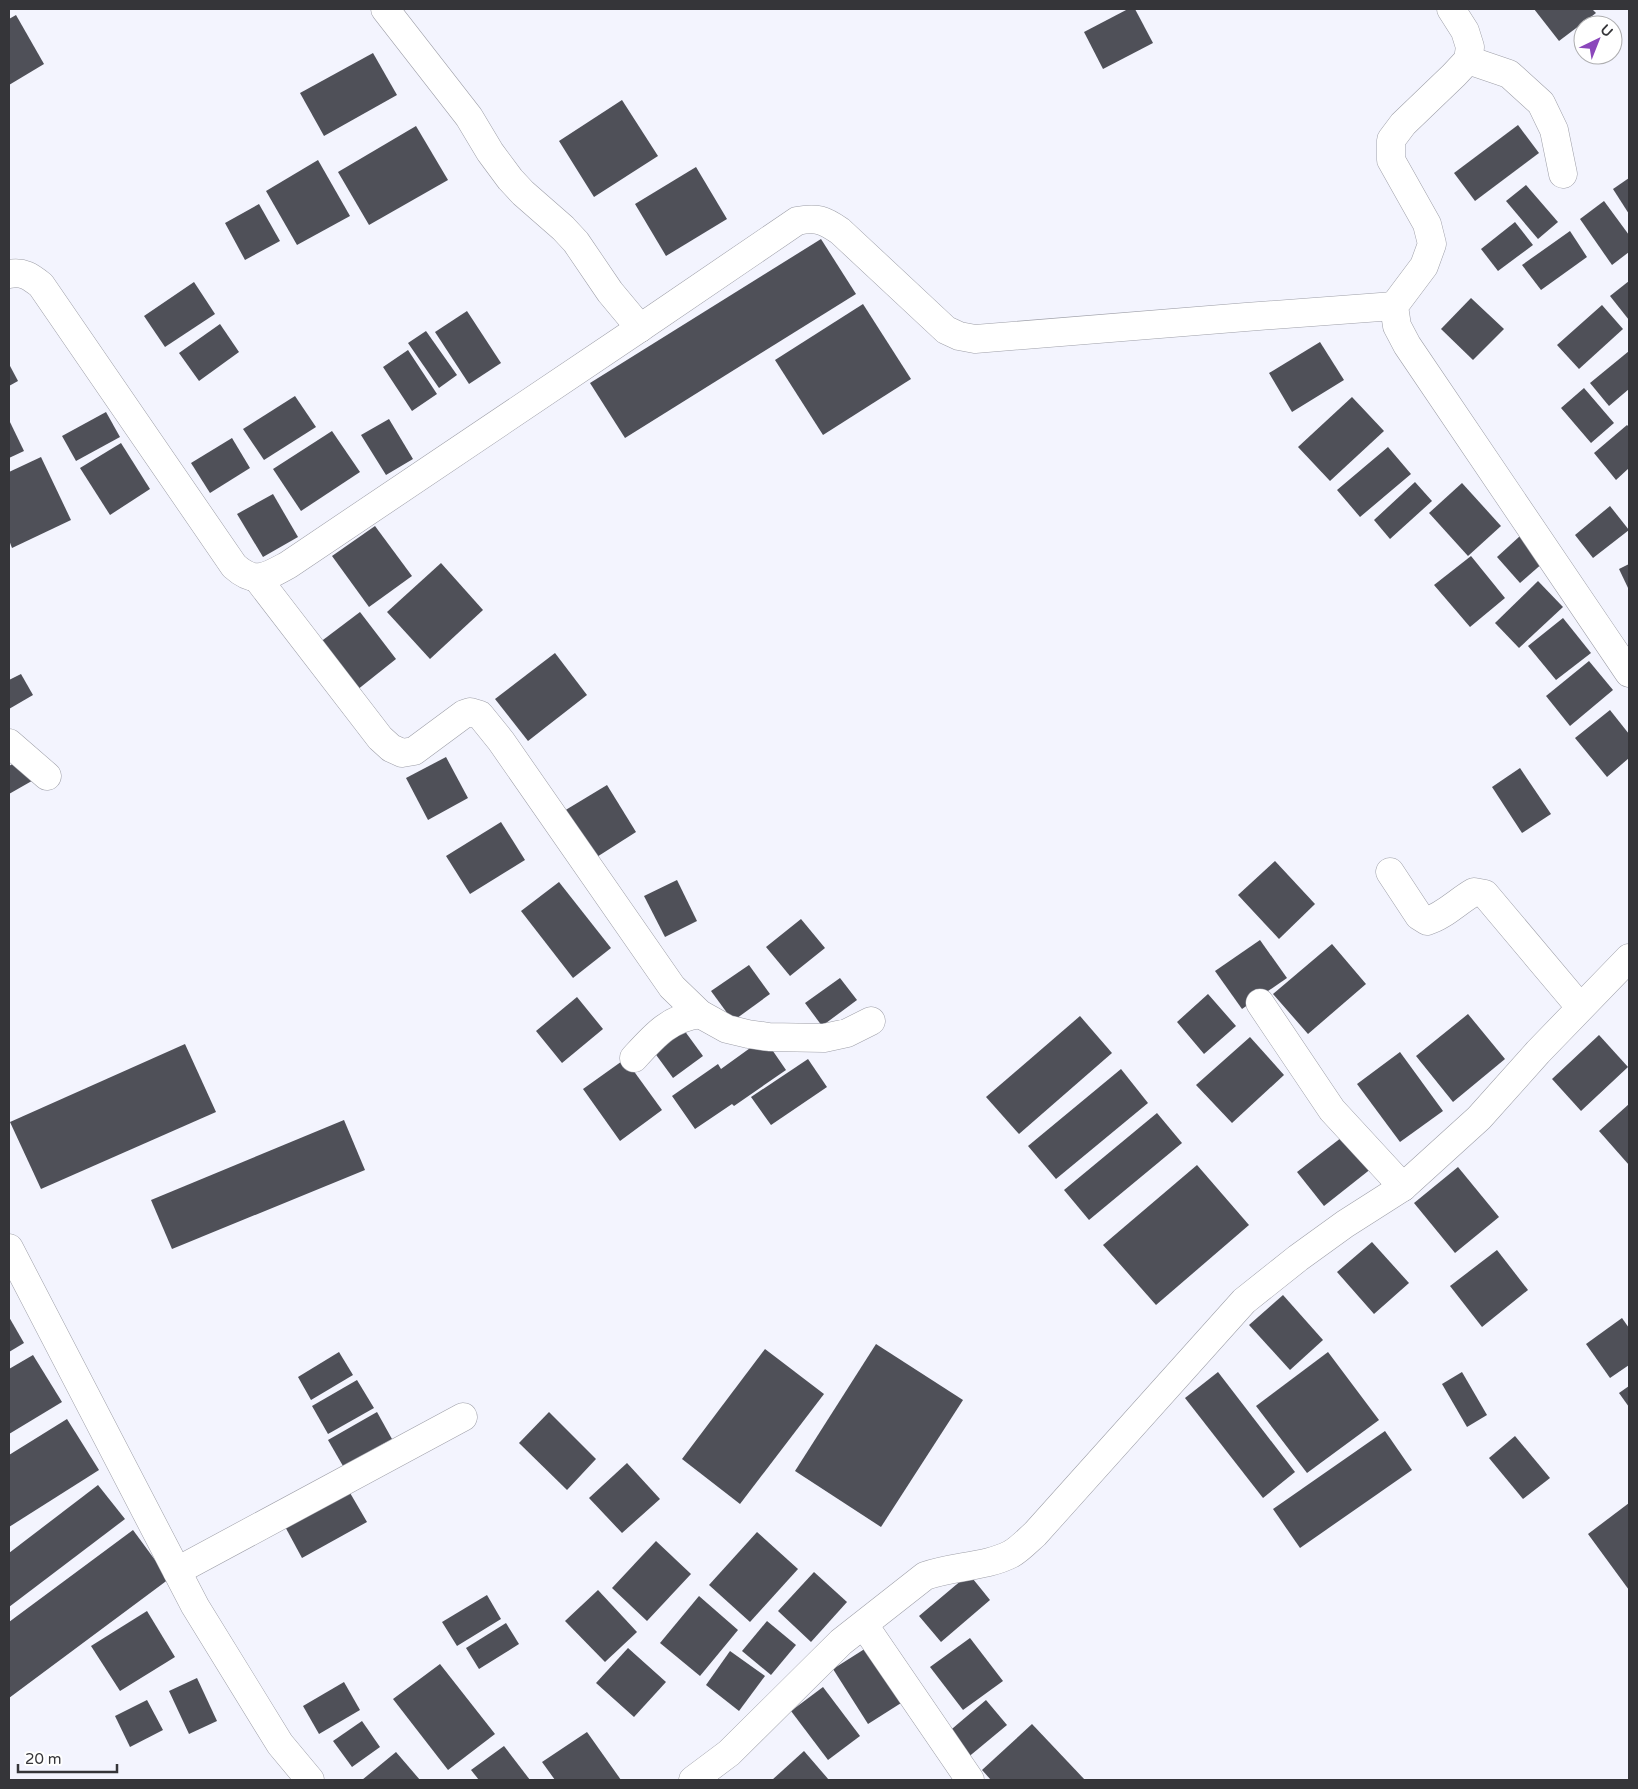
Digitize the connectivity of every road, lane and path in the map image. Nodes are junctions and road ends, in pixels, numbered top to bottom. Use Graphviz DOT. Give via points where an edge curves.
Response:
graph roads {
  1 [pos="385,9"];
  2 [pos="1451,9"];
  3 [pos="1468,60"];
  4 [pos="1563,174"];
  5 [pos="9,274"];
  6 [pos="1394,306"];
  7 [pos="640,328"];
  8 [pos="257,578"];
  9 [pos="1629,673"];
  10 [pos="9,743"];
  11 [pos="48,776"];
  12 [pos="1390,872"];
  13 [pos="1629,958"];
  14 [pos="1260,1003"];
  15 [pos="1580,1007"];
  16 [pos="700,1014"];
  17 [pos="871,1022"];
  18 [pos="634,1058"];
  19 [pos="1403,1188"];
  20 [pos="9,1248"];
  21 [pos="463,1417"];
  22 [pos="176,1570"];
  23 [pos="864,1625"];
  24 [pos="310,1780"];
  25 [pos="693,1780"];
  26 [pos="970,1780"];
  1 -- 7 [label="street" via="469,117 510,179 576,242 610,292"];
  2 -- 3 [label="street" via="1465,31 1470,47"];
  3 -- 4 [label="street" via="1509,74 1541,103 1554,130"];
  3 -- 6 [label="street" via="1391,140 1391,160 1427,224 1432,244 1424,266"];
  5 -- 8 [label="street" via="30,275 41,285 234,566 242,573"];
  6 -- 7 [label="street" via="975,339 946,330 840,231 825,221 812,218 797,220 779,231"];
  6 -- 9 [label="street" via="1397,326 1407,346"];
  7 -- 8 [label="street" via="288,565 266,577"];
  8 -- 16 [label="street" via="391,748 402,753 414,751 464,714 480,715 502,741 672,987"];
  10 -- 11 [label="street"];
  12 -- 15 [label="street" via="1419,916 1427,921 1474,892 1485,894"];
  13 -- 15 [label="street"];
  14 -- 19 [label="street" via="1332,1110"];
  15 -- 19 [label="street" via="1479,1118"];
  16 -- 17 [label="street" via="727,1029 769,1037 824,1038 847,1033"];
  16 -- 18 [label="street" via="684,1016 669,1025"];
  19 -- 23 [label="street" via="1337,1230 1244,1301 1035,1534 1013,1553 998,1560 925,1576"];
  20 -- 22 [label="street"];
  21 -- 22 [label="street"];
  22 -- 24 [label="street" via="280,1744"];
  23 -- 25 [label="street" via="841,1642 729,1753"];
  23 -- 26 [label="street"];
}
